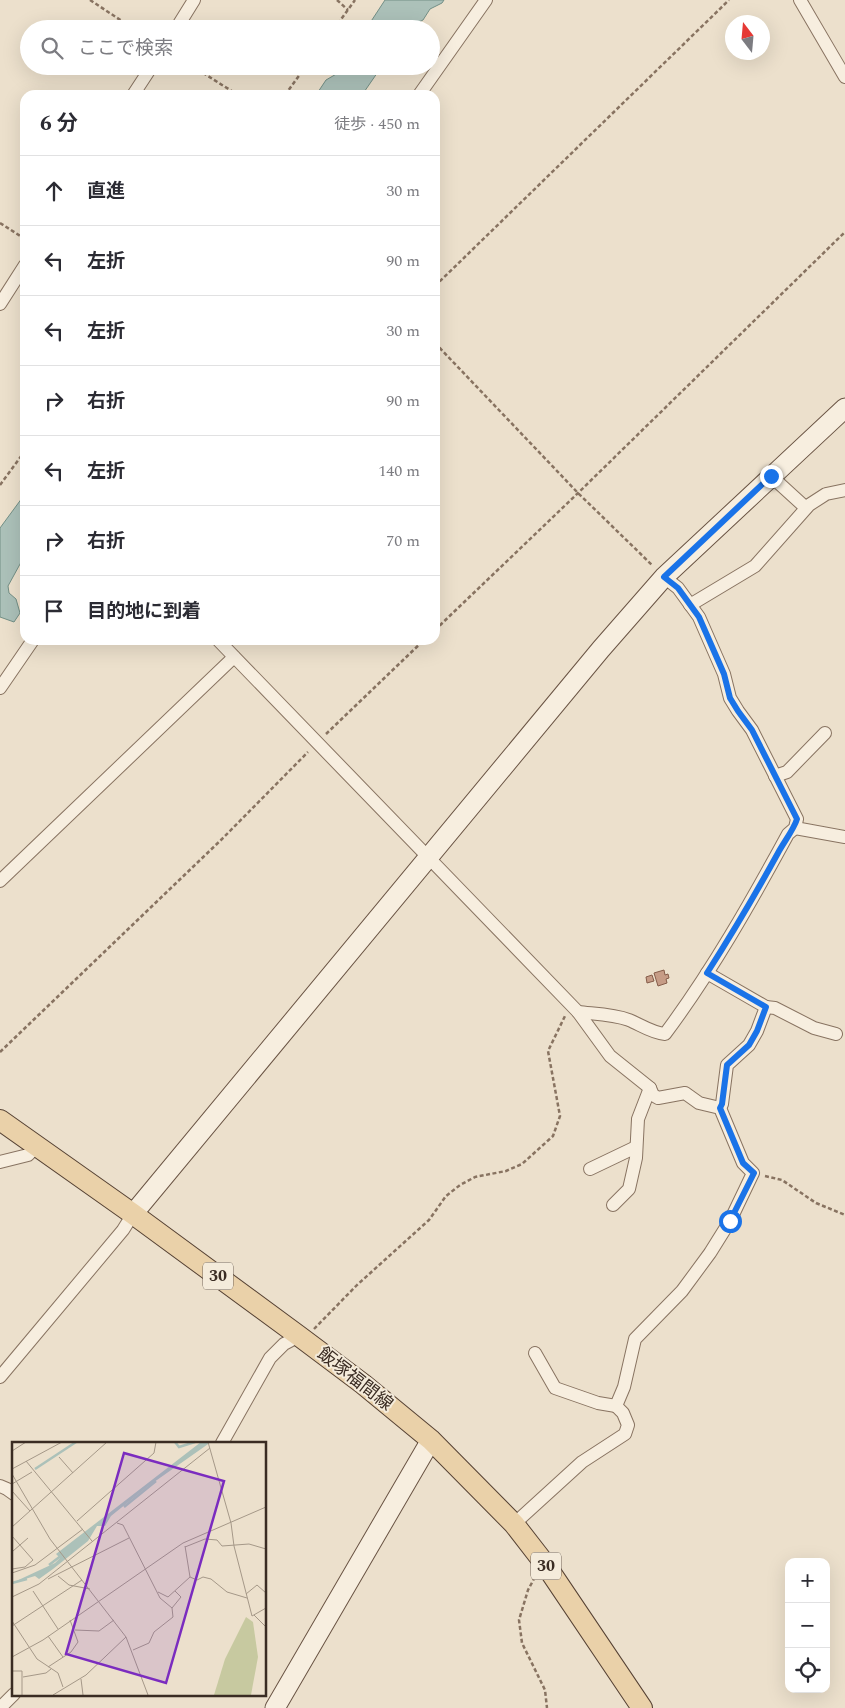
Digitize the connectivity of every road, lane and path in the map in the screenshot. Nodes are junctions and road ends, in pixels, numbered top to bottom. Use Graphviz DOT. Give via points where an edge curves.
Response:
graph roads {
  1 [pos="90,0"];
  2 [pos="194,0"];
  3 [pos="337,0"];
  4 [pos="355,0"];
  5 [pos="486,0"];
  6 [pos="729,0"];
  7 [pos="800,0"];
  8 [pos="348,10"];
  9 [pos="120,20"];
  10 [pos="182,20"];
  11 [pos="341,20"];
  12 [pos="440,66"];
  13 [pos="146,75"];
  14 [pos="206,75"];
  15 [pos="299,75"];
  16 [pos="434,75"];
  17 [pos="845,77"];
  18 [pos="136,90"];
  19 [pos="230,90"];
  20 [pos="289,90"];
  21 [pos="423,90"];
  22 [pos="0,223"];
  23 [pos="845,232"];
  24 [pos="20,236"];
  25 [pos="20,273"];
  26 [pos="440,281"];
  27 [pos="0,304"];
  28 [pos="440,348"];
  29 [pos="845,408"];
  30 [pos="20,458"];
  31 [pos="771,476"];
  32 [pos="0,485"];
  33 [pos="845,490"];
  34 [pos="578,493"];
  35 [pos="806,508"];
  36 [pos="664,577"];
  37 [pos="690,605"];
  38 [pos="440,625"];
  39 [pos="30,645"];
  40 [pos="223,645"];
  41 [pos="419,645"];
  42 [pos="234,657"];
  43 [pos="0,688"];
  44 [pos="825,733"];
  45 [pos="317,742"];
  46 [pos="775,776"];
  47 [pos="794,828"];
  48 [pos="845,837"];
  49 [pos="428,859"];
  50 [pos="0,881"];
  51 [pos="707,973"];
  52 [pos="766,1007"];
  53 [pos="574,1008"];
  54 [pos="836,1034"];
  55 [pos="0,1052"];
  56 [pos="650,1088"];
  57 [pos="720,1108"];
  58 [pos="0,1120"];
  59 [pos="37,1146"];
  60 [pos="636,1147"];
  61 [pos="0,1162"];
  62 [pos="590,1169"];
  63 [pos="754,1173"];
  64 [pos="613,1205"];
  65 [pos="133,1214"];
  66 [pos="845,1215"];
  67 [pos="299,1336"];
  68 [pos="535,1353"];
  69 [pos="0,1377"];
  70 [pos="616,1406"];
  71 [pos="431,1440"];
  72 [pos="223,1442"];
  73 [pos="0,1486"];
  74 [pos="12,1492"];
  75 [pos="514,1524"];
  76 [pos="545,1564"];
  77 [pos="12,1696"];
  78 [pos="0,1708"];
  79 [pos="275,1708"];
  80 [pos="547,1708"];
  81 [pos="642,1708"];
  1 -- 9 [label="path"];
  2 -- 10 [label="street"];
  3 -- 8 [label="path"];
  4 -- 8 [label="path"];
  5 -- 12 [label="street"];
  6 -- 26 [label="path"];
  7 -- 17 [label="street"];
  8 -- 11 [label="path"];
  13 -- 18 [label="street"];
  14 -- 19 [label="path"];
  15 -- 20 [label="path"];
  16 -- 21 [label="street"];
  22 -- 24 [label="path"];
  23 -- 34 [label="path"];
  25 -- 27 [label="street"];
  28 -- 34 [label="path"];
  29 -- 31 [label="street"];
  30 -- 32 [label="path"];
  31 -- 35 [label="street"];
  31 -- 36 [label="street"];
  33 -- 35 [label="street" via="826,494"];
  34 -- 36 [label="path"];
  34 -- 38 [label="path"];
  35 -- 37 [label="street" via="755,566"];
  36 -- 37 [label="street" via="678,588"];
  36 -- 49 [label="street"];
  37 -- 46 [label="street" via="699,617 724,674 730,698 752,730"];
  39 -- 43 [label="street"];
  40 -- 42 [label="street"];
  41 -- 45 [label="path"];
  42 -- 45 [label="street"];
  42 -- 50 [label="street"];
  44 -- 46 [label="street" via="787,772"];
  45 -- 49 [label="street"];
  45 -- 55 [label="path" via="222,839"];
  46 -- 47 [label="street" via="797,819"];
  47 -- 48 [label="street"];
  47 -- 51 [label="street"];
  49 -- 53 [label="street"];
  49 -- 65 [label="street"];
  51 -- 52 [label="street"];
  51 -- 53 [label="street" via="666,1034 658,1034 628,1020"];
  52 -- 54 [label="street"];
  52 -- 57 [label="street" via="749,1045 727,1065"];
  53 -- 56 [label="street" via="610,1056"];
  53 -- 67 [label="path" via="548,1052 560,1116 553,1136 522,1164 475,1177 446,1196 429,1220 310,1332"];
  56 -- 57 [label="street" via="658,1098 685,1093 699,1103"];
  56 -- 60 [label="street" via="638,1119"];
  57 -- 63 [label="street" via="743,1163"];
  58 -- 59 [label="main road, 飯塚福間線 / 30"];
  59 -- 61 [label="street" via="28,1155"];
  59 -- 65 [label="main road, 飯塚福間線 / 30"];
  60 -- 62 [label="street"];
  60 -- 64 [label="street" via="629,1189"];
  63 -- 66 [label="path" via="782,1180 816,1203"];
  63 -- 70 [label="street" via="710,1253 682,1292 635,1339 624,1388"];
  65 -- 67 [label="main road, 飯塚福間線 / 30"];
  65 -- 69 [label="street"];
  67 -- 71 [label="main road, 飯塚福間線 / 30" via="364,1384"];
  67 -- 72 [label="street" via="284,1344 270,1358"];
  68 -- 70 [label="street" via="555,1388"];
  70 -- 75 [label="street" via="628,1425 624,1434 582,1462"];
  71 -- 75 [label="main road, 飯塚福間線 / 30"];
  71 -- 79 [label="street"];
  73 -- 74 [label="street"];
  75 -- 76 [label="main road, 飯塚福間線 / 30"];
  76 -- 80 [label="path" via="528,1590 519,1620 522,1643 546,1690"];
  76 -- 81 [label="main road, 飯塚福間線 / 30"];
  77 -- 78 [label="street"];
}
